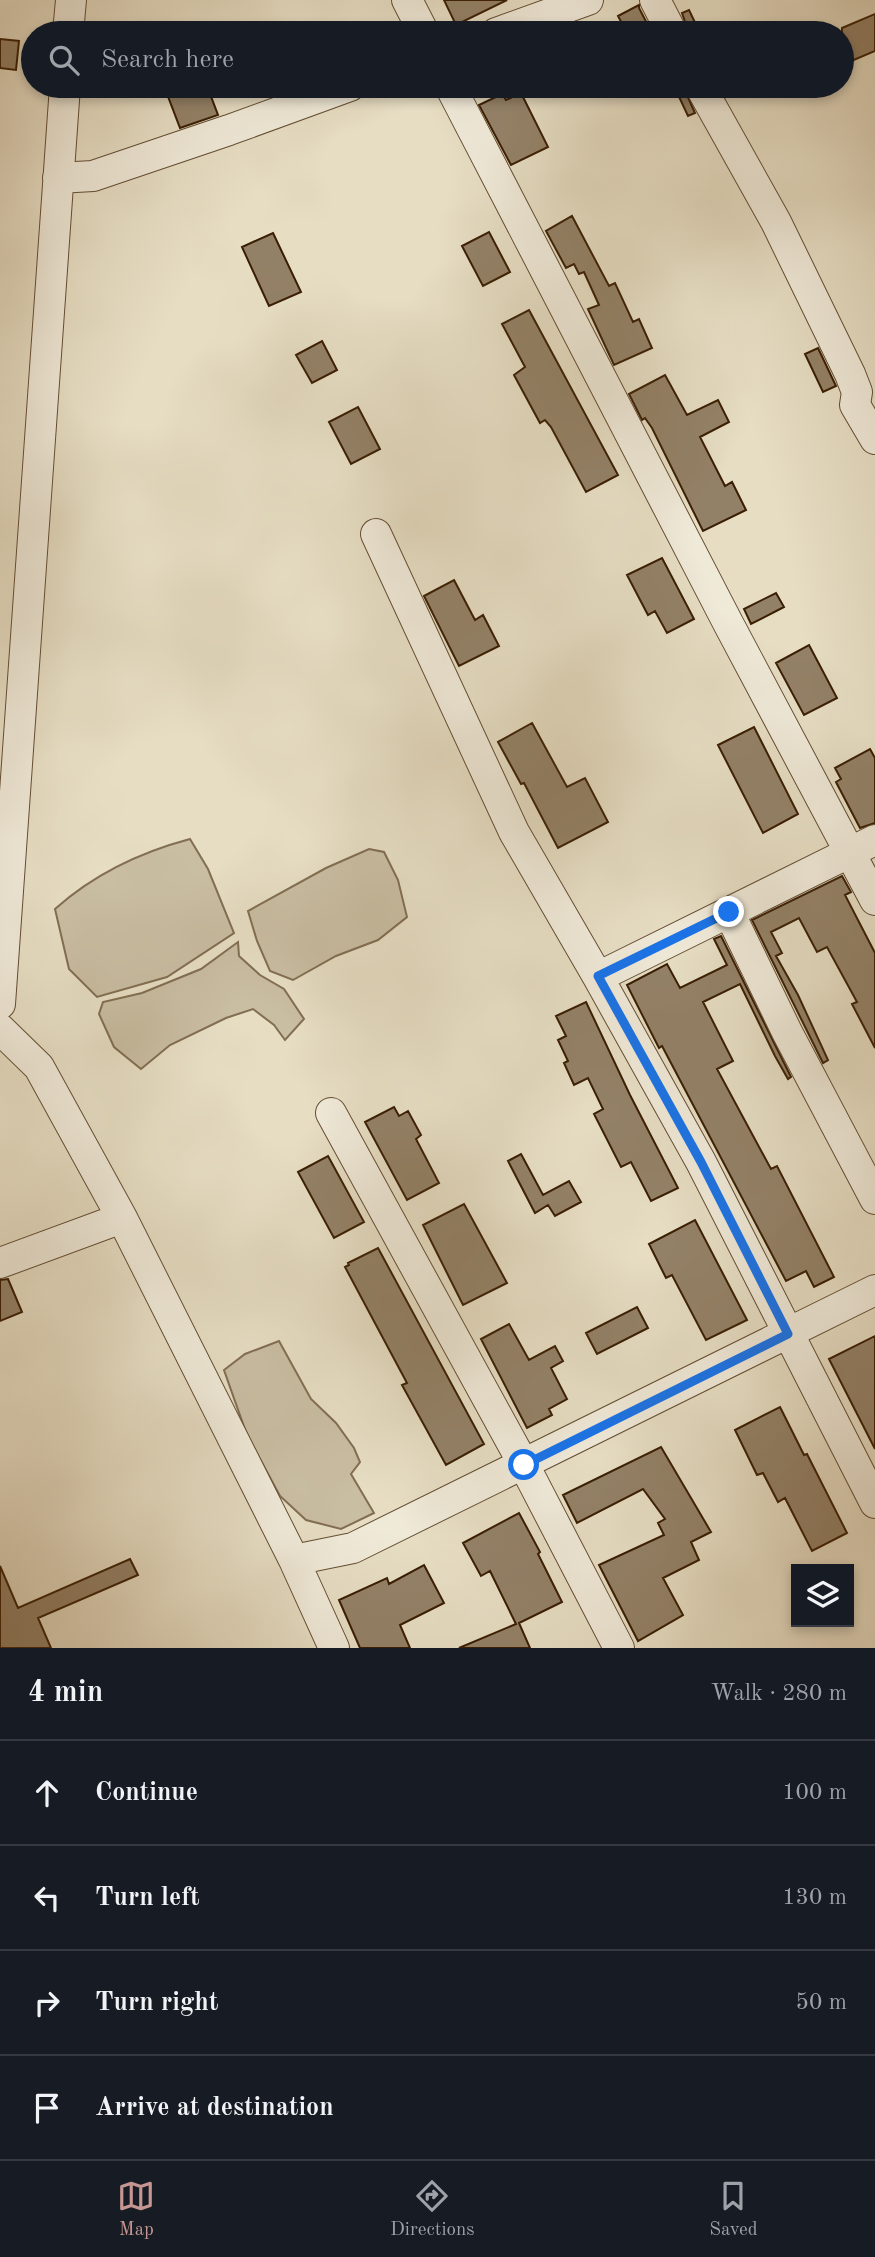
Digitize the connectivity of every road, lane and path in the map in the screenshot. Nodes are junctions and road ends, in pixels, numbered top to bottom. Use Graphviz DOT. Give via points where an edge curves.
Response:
graph roads {
  1 [pos="71,0"];
  2 [pos="407,0"];
  3 [pos="589,0"];
  4 [pos="655,0"];
  5 [pos="69,21"];
  6 [pos="418,21"];
  7 [pos="530,21"];
  8 [pos="666,21"];
  9 [pos="64,98"];
  10 [pos="317,98"];
  11 [pos="456,98"];
  12 [pos="707,98"];
  13 [pos="58,178"];
  14 [pos="875,439"];
  15 [pos="376,534"];
  16 [pos="863,846"];
  17 [pos="875,900"];
  18 [pos="729,912"];
  19 [pos="598,976"];
  20 [pos="0,1004"];
  21 [pos="0,1029"];
  22 [pos="331,1113"];
  23 [pos="875,1199"];
  24 [pos="122,1218"];
  25 [pos="0,1263"];
  26 [pos="875,1290"];
  27 [pos="788,1334"];
  28 [pos="524,1465"];
  29 [pos="875,1503"];
  30 [pos="294,1560"];
  31 [pos="334,1648"];
  32 [pos="619,1648"];
  1 -- 5 [label="street"];
  2 -- 6 [label="street"];
  3 -- 7 [label="street"];
  4 -- 8 [label="street"];
  9 -- 13 [label="street"];
  10 -- 13 [label="street" via="93,176"];
  11 -- 16 [label="street" via="728,623"];
  12 -- 14 [label="street" via="776,222 850,374 857,392 855,405"];
  13 -- 20 [label="street"];
  15 -- 19 [label="street" via="514,832"];
  16 -- 17 [label="street"];
  16 -- 18 [label="street"];
  18 -- 19 [label="street"];
  18 -- 23 [label="street"];
  19 -- 27 [label="street" via="701,1162"];
  21 -- 24 [label="street" via="39,1067"];
  22 -- 28 [label="street"];
  24 -- 25 [label="street"];
  24 -- 30 [label="street"];
  26 -- 27 [label="street"];
  27 -- 28 [label="street"];
  27 -- 29 [label="street"];
  28 -- 30 [label="street" via="353,1548"];
  28 -- 32 [label="street"];
  30 -- 31 [label="street"];
}
